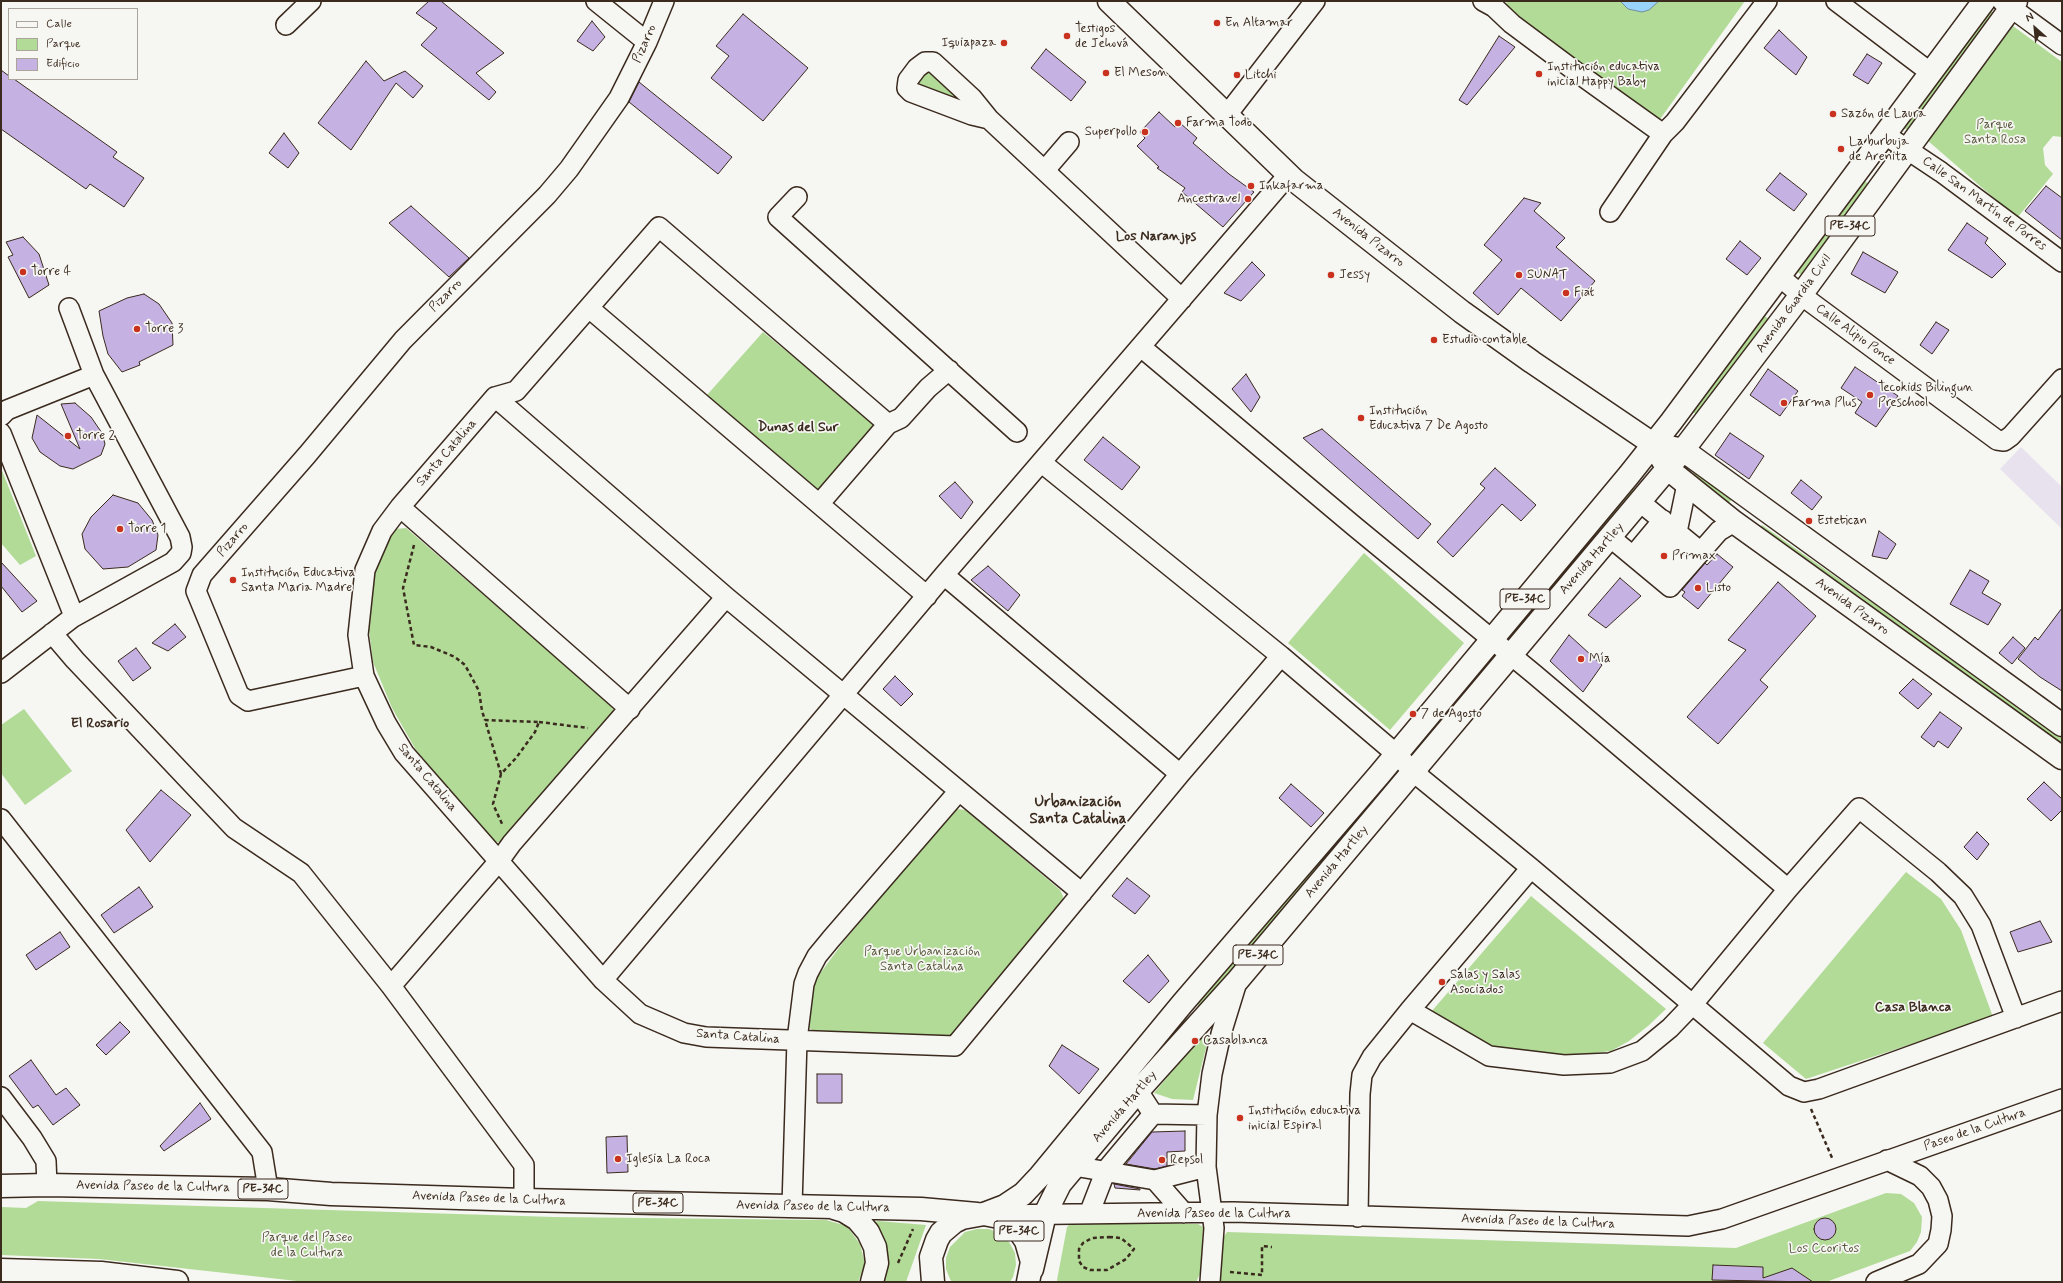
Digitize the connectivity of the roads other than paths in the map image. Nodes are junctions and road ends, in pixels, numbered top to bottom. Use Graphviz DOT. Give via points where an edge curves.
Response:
graph roads {
  1 [pos="311,1"];
  2 [pos="596,1"];
  3 [pos="664,1"];
  4 [pos="1109,1"];
  5 [pos="1316,1"];
  6 [pos="1767,1"];
  7 [pos="1836,1"];
  8 [pos="1984,1"];
  9 [pos="1492,3"];
  10 [pos="2009,3"];
  11 [pos="286,25"];
  12 [pos="647,42"];
  13 [pos="2062,45"];
  14 [pos="1931,73"];
  15 [pos="1226,116"];
  16 [pos="989,119"];
  17 [pos="1663,134"];
  18 [pos="1884,134"];
  19 [pos="1069,142"];
  20 [pos="1908,148"];
  21 [pos="1044,170"];
  22 [pos="1289,174"];
  23 [pos="797,197"];
  24 [pos="1610,212"];
  25 [pos="2062,262"];
  26 [pos="1779,276"];
  27 [pos="1801,295"];
  28 [pos="1182,299"];
  29 [pos="69,308"];
  30 [pos="588,308"];
  31 [pos="1141,347"];
  32 [pos="949,370"];
  33 [pos="94,375"];
  34 [pos="2062,379"];
  35 [pos="495,398"];
  36 [pos="1,416"];
  37 [pos="888,424"];
  38 [pos="1018,432"];
  39 [pos="1,433"];
  40 [pos="1653,444"];
  41 [pos="1683,450"];
  42 [pos="1042,464"];
  43 [pos="1668,469"];
  44 [pos="1687,484"];
  45 [pos="1640,502"];
  46 [pos="820,503"];
  47 [pos="400,507"];
  48 [pos="1734,522"];
  49 [pos="1682,536"];
  50 [pos="1611,538"];
  51 [pos="1645,567"];
  52 [pos="944,575"];
  53 [pos="927,596"];
  54 [pos="726,597"];
  55 [pos="74,616"];
  56 [pos="52,633"];
  57 [pos="1492,640"];
  58 [pos="1510,655"];
  59 [pos="1281,656"];
  60 [pos="1,673"];
  61 [pos="364,676"];
  62 [pos="844,695"];
  63 [pos="630,709"];
  64 [pos="2062,725"];
  65 [pos="1395,754"];
  66 [pos="2062,758"];
  67 [pos="1414,771"];
  68 [pos="1180,774"];
  69 [pos="958,792"];
  70 [pos="1,819"];
  71 [pos="503,855"];
  72 [pos="1531,868"];
  73 [pos="1788,889"];
  74 [pos="1082,893"];
  75 [pos="603,980"];
  76 [pos="1238,980"];
  77 [pos="391,986"];
  78 [pos="2062,1001"];
  79 [pos="1693,1004"];
  80 [pos="1410,1010"];
  81 [pos="2016,1018"];
  82 [pos="796,1040"];
  83 [pos="1138,1091"];
  84 [pos="1,1097"];
  85 [pos="2062,1099"];
  86 [pos="1153,1114"];
  87 [pos="1207,1115"];
  88 [pos="1887,1160"];
  89 [pos="1074,1166"];
  90 [pos="1206,1167"];
  91 [pos="1106,1170"];
  92 [pos="1155,1180"];
  93 [pos="47,1185"];
  94 [pos="1,1186"];
  95 [pos="268,1189"];
  96 [pos="524,1200"];
  97 [pos="792,1206"];
  98 [pos="828,1206"];
  99 [pos="1211,1211"];
  100 [pos="1184,1213"];
  101 [pos="984,1214"];
  102 [pos="1045,1214"];
  103 [pos="1090,1214"];
  104 [pos="1358,1217"];
  105 [pos="1,1270"];
  106 [pos="1030,1275"];
  107 [pos="929,1276"];
  108 [pos="1211,1276"];
  109 [pos="1884,1281"];
  110 [pos="177,1282"];
  111 [pos="872,1282"];
  1 -- 11 [label="street"];
  2 -- 12 [label="street"];
  3 -- 12 [label="street, Pizarro"];
  4 -- 15 [label="main road, Avenida Pizarro"];
  5 -- 15 [label="street"];
  6 -- 17 [label="street" via="1675,122"];
  7 -- 14 [label="street"];
  8 -- 14 [label="main road, PE-34C"];
  9 -- 17 [label="street" via="1512,24"];
  10 -- 13 [label="street"];
  10 -- 20 [label="main road, Avenida Guardia Civil / PE-34C"];
  12 -- 61 [label="street, Pizarro" via="619,98 556,185 403,340 202,575 196,591 239,695 248,700"];
  14 -- 18 [label="main road, PE-34C"];
  15 -- 22 [label="main road, Avenida Pizarro"];
  16 -- 21 [label="street"];
  17 -- 24 [label="street"];
  18 -- 20 [label="street, Calle San Martín de Porres"];
  18 -- 26 [label="main road, PE-34C"];
  19 -- 21 [label="street"];
  20 -- 25 [label="street, Calle San Martín de Porres"];
  20 -- 27 [label="main road, Avenida Guardia Civil / PE-34C"];
  21 -- 28 [label="street"];
  22 -- 28 [label="street"];
  22 -- 40 [label="main road, Avenida Pizarro" via="1462,312"];
  23 -- 32 [label="street" via="778,217"];
  26 -- 27 [label="street, Calle Alipio Ponce"];
  26 -- 40 [label="main road, PE-34C"];
  27 -- 34 [label="street, Calle Alipio Ponce" via="1997,440 2004,441 2011,436"];
  27 -- 41 [label="main road, Avenida Guardia Civil / PE-34C"];
  28 -- 31 [label="street"];
  29 -- 33 [label="street"];
  30 -- 35 [label="street" via="516,391"];
  30 -- 37 [label="street" via="659,227"];
  30 -- 46 [label="street"];
  31 -- 42 [label="street"];
  31 -- 57 [label="street"];
  32 -- 37 [label="street" via="928,388 901,418"];
  32 -- 38 [label="street"];
  33 -- 36 [label="street" via="7,410"];
  33 -- 55 [label="street" via="180,537 182,547 181,553 173,562"];
  35 -- 47 [label="street, Santa Catalina"];
  35 -- 54 [label="street"];
  37 -- 46 [label="street"];
  39 -- 55 [label="street"];
  40 -- 41 [label="main road, Avenida Pizarro"];
  40 -- 43 [label="main road, Avenida Pizarro"];
  40 -- 57 [label="main road, Avenida Hartley / PE-34C"];
  41 -- 43 [label="main road, Avenida Guardia Civil / PE-34C"];
  41 -- 64 [label="main road, Avenida Pizarro"];
  42 -- 52 [label="street"];
  42 -- 59 [label="street"];
  43 -- 44 [label="main road, Avenida Pizarro"];
  43 -- 45 [label="main road, Avenida Hartley / PE-34C"];
  44 -- 48 [label="main road, Avenida Pizarro"];
  44 -- 49 [label="street"];
  45 -- 49 [label="street"];
  45 -- 50 [label="main road, Avenida Hartley / PE-34C"];
  46 -- 53 [label="street"];
  47 -- 61 [label="street, Santa Catalina" via="382,531 365,570 358,635"];
  47 -- 63 [label="street"];
  48 -- 49 [label="street" via="1719,531"];
  48 -- 66 [label="main road, Avenida Pizarro"];
  49 -- 51 [label="street"];
  49 -- 51 [label="street" via="1670,587"];
  50 -- 51 [label="street"];
  50 -- 58 [label="main road, Avenida Hartley / PE-34C"];
  52 -- 53 [label="street"];
  52 -- 68 [label="street"];
  53 -- 62 [label="street"];
  54 -- 62 [label="street"];
  54 -- 63 [label="street"];
  55 -- 56 [label="street"];
  56 -- 60 [label="street"];
  56 -- 77 [label="street" via="234,828 301,873"];
  57 -- 58 [label="street"];
  57 -- 65 [label="main road, Avenida Hartley / PE-34C"];
  58 -- 67 [label="main road, Avenida Hartley / PE-34C"];
  58 -- 73 [label="street"];
  59 -- 65 [label="street"];
  59 -- 68 [label="street"];
  61 -- 71 [label="street, Santa Catalina" via="386,723 404,753"];
  62 -- 69 [label="street"];
  62 -- 75 [label="street"];
  63 -- 71 [label="street"];
  65 -- 67 [label="street"];
  65 -- 101 [label="main road, Avenida Hartley / PE-34C" via="1182,1004 1040,1176 1023,1194 1005,1206"];
  67 -- 72 [label="street"];
  67 -- 76 [label="main road, Avenida Hartley / PE-34C"];
  68 -- 74 [label="street"];
  69 -- 74 [label="street"];
  69 -- 82 [label="street" via="817,956 804,984"];
  70 -- 95 [label="street" via="262,1152"];
  71 -- 75 [label="street, Santa Catalina"];
  71 -- 77 [label="street"];
  72 -- 79 [label="street"];
  72 -- 80 [label="street"];
  73 -- 79 [label="street"];
  73 -- 81 [label="street" via="1859,808 1938,872 1963,896 1981,925"];
  74 -- 82 [label="street, Santa Catalina" via="955,1046"];
  75 -- 82 [label="street, Santa Catalina" via="640,1014 684,1033 706,1037"];
  76 -- 83 [label="main road, Avenida Hartley / PE-34C"];
  76 -- 87 [label="street" via="1220,1034"];
  77 -- 96 [label="street" via="524,1165"];
  78 -- 81 [label="street"];
  79 -- 80 [label="street" via="1670,1028 1642,1051 1610,1063 1564,1065 1488,1056"];
  79 -- 81 [label="street" via="1789,1086 1804,1092 1819,1089"];
  80 -- 104 [label="street" via="1372,1057 1362,1075"];
  82 -- 97 [label="street"];
  83 -- 86 [label="street"];
  83 -- 89 [label="main road, Avenida Hartley / PE-34C"];
  84 -- 93 [label="street" via="46,1161"];
  85 -- 88 [label="street, Paseo de la Cultura"];
  86 -- 87 [label="street"];
  86 -- 91 [label="street"];
  87 -- 90 [label="street"];
  88 -- 104 [label="street, Avenida Paseo de la Cultura" via="1722,1219 1688,1226"];
  88 -- 109 [label="street" via="1926,1181 1938,1200 1942,1216 1938,1244 1930,1254 1919,1264"];
  89 -- 91 [label="street"];
  89 -- 102 [label="main road, Avenida Hartley / PE-34C" via="1060,1184"];
  90 -- 92 [label="street"];
  90 -- 99 [label="street"];
  91 -- 92 [label="street"];
  91 -- 103 [label="street"];
  92 -- 100 [label="street"];
  93 -- 94 [label="main road, Avenida Paseo de la Cultura / PE-34C"];
  93 -- 95 [label="main road, Avenida Paseo de la Cultura / PE-34C"];
  95 -- 96 [label="main road, Avenida Paseo de la Cultura / PE-34C" via="331,1194"];
  96 -- 97 [label="main road, Avenida Paseo de la Cultura / PE-34C"];
  97 -- 98 [label="main road, Avenida Paseo de la Cultura / PE-34C"];
  98 -- 101 [label="main road, Avenida Paseo de la Cultura / PE-34C"];
  98 -- 111 [label="main road" via="858,1219 868,1232 875,1247 877,1263"];
  99 -- 100 [label="street, Avenida Paseo de la Cultura"];
  99 -- 104 [label="street, Avenida Paseo de la Cultura"];
  99 -- 108 [label="street" via="1214,1228"];
  100 -- 103 [label="street, Avenida Paseo de la Cultura"];
  101 -- 102 [label="street, Avenida Paseo de la Cultura"];
  101 -- 106 [label="main road, PE-34C" via="1008,1222 1020,1232 1029,1248"];
  101 -- 107 [label="main road, PE-34C" via="969,1215 954,1222 941,1233 933,1248"];
  102 -- 103 [label="street, Avenida Paseo de la Cultura"];
  102 -- 106 [label="main road, Avenida Hartley / PE-34C"];
  105 -- 110 [label="main road" via="101,1273"];
}
